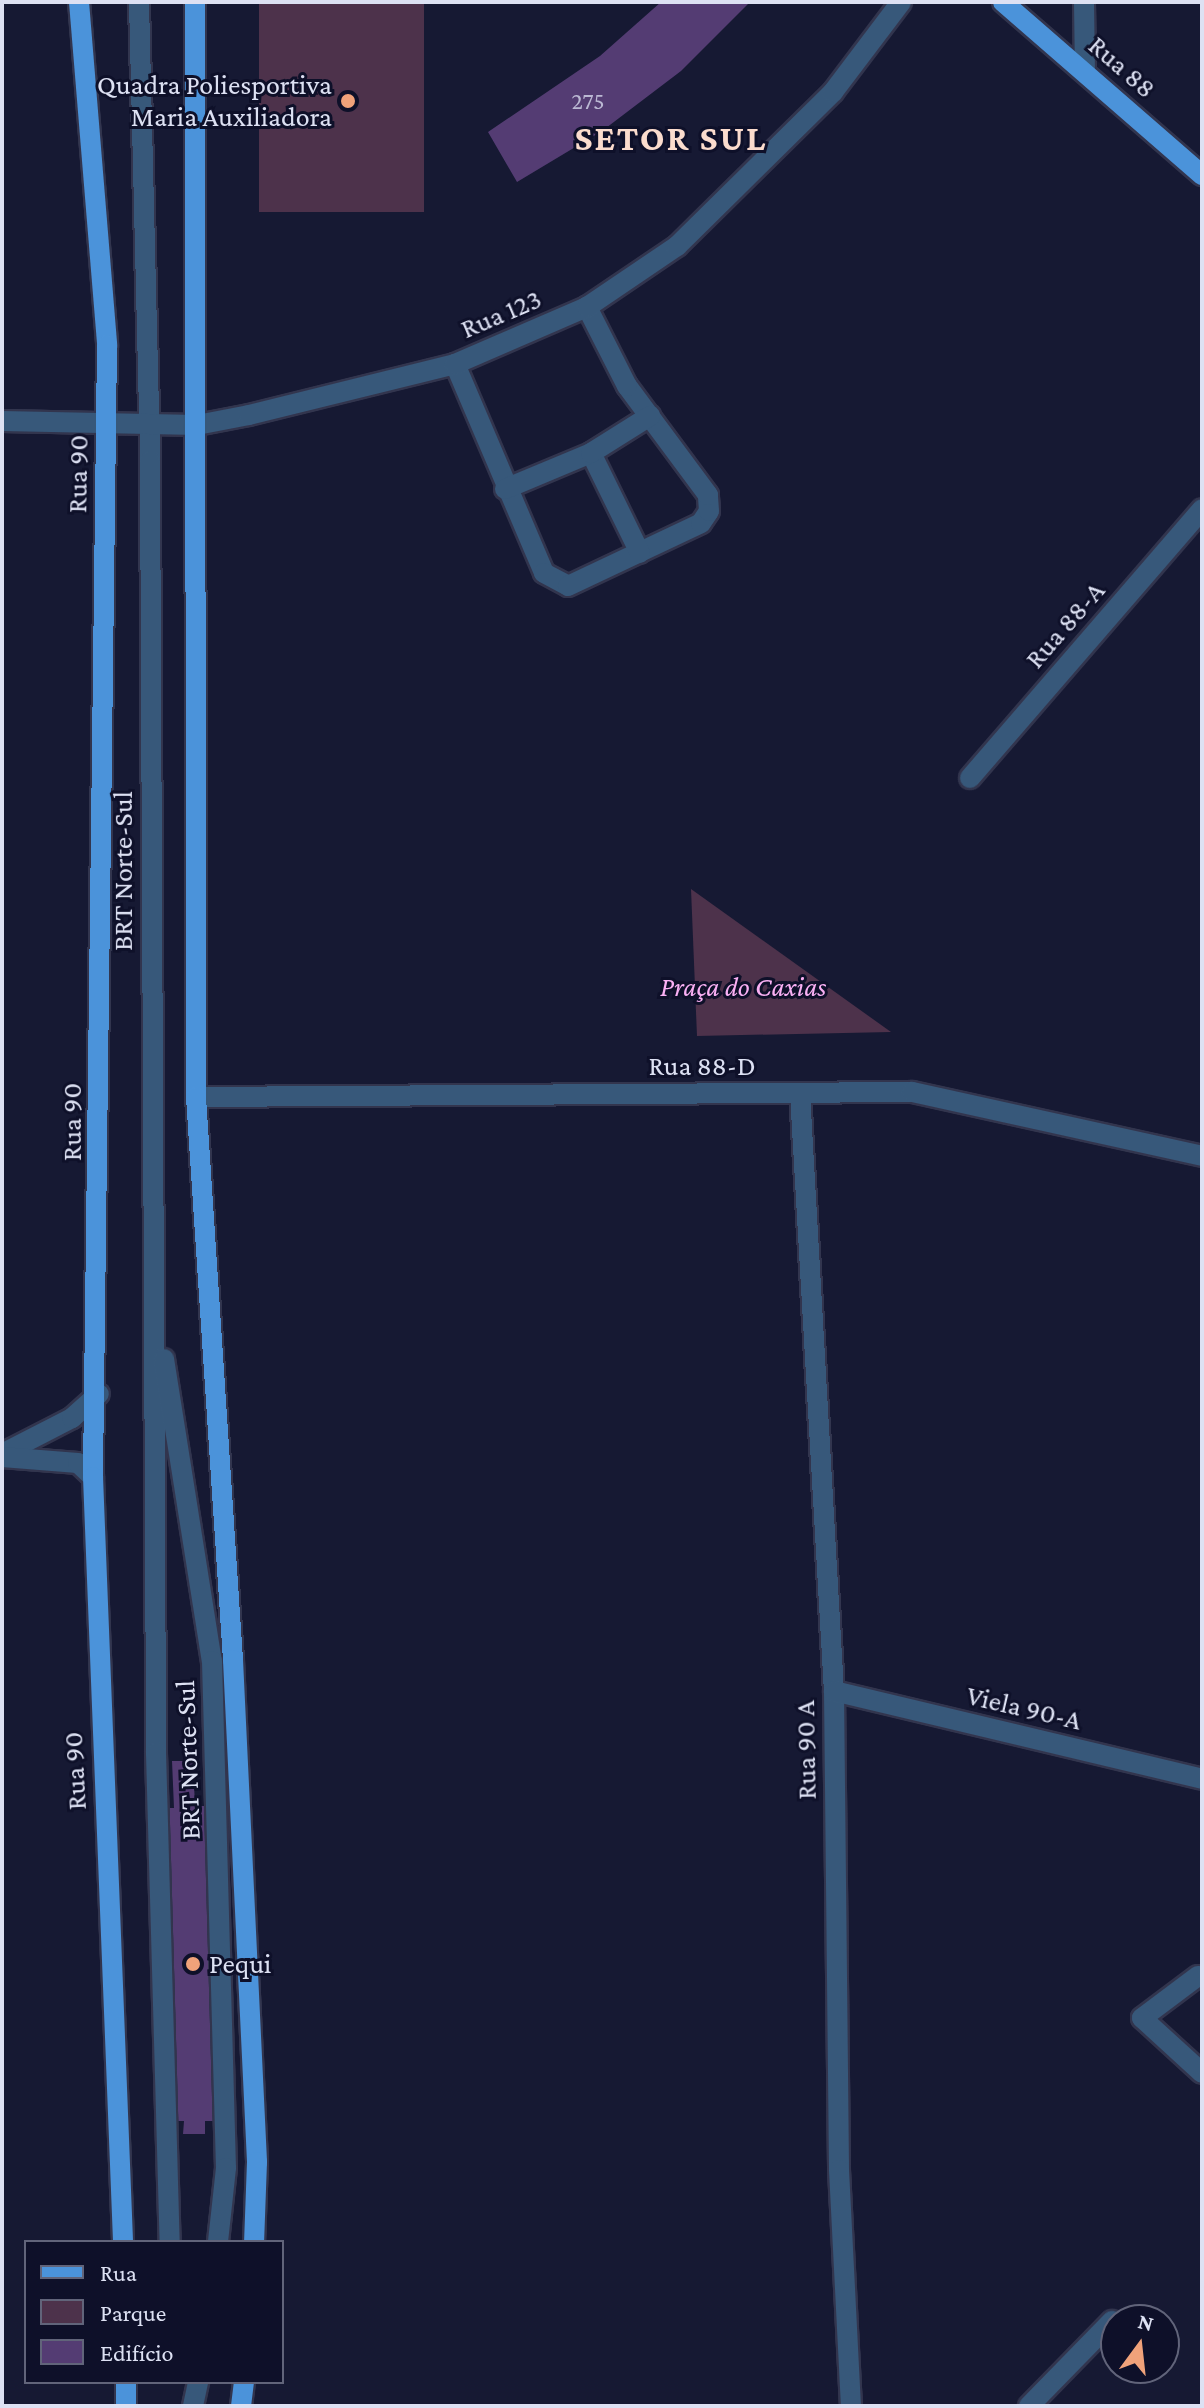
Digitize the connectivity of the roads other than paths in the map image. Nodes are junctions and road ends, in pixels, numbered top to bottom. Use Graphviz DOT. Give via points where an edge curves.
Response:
graph roads {
  1 [pos="79,2"];
  2 [pos="139,2"];
  3 [pos="195,2"];
  4 [pos="901,2"];
  5 [pos="1003,2"];
  6 [pos="1084,2"];
  7 [pos="1085,71"];
  8 [pos="1202,175"];
  9 [pos="587,307"];
  10 [pos="455,364"];
  11 [pos="650,416"];
  12 [pos="2,421"];
  13 [pos="107,423"];
  14 [pos="148,423"];
  15 [pos="197,425"];
  16 [pos="591,453"];
  17 [pos="505,489"];
  18 [pos="1202,509"];
  19 [pos="640,553"];
  20 [pos="970,778"];
  21 [pos="800,1093"];
  22 [pos="196,1097"];
  23 [pos="1202,1156"];
  24 [pos="151,1280"];
  25 [pos="99,1394"];
  26 [pos="2,1455"];
  27 [pos="93,1477"];
  28 [pos="834,1691"];
  29 [pos="1202,1779"];
  30 [pos="1198,1976"];
  31 [pos="1202,2073"];
  32 [pos="123,2240"];
  33 [pos="170,2240"];
  34 [pos="218,2240"];
  35 [pos="254,2240"];
  36 [pos="1100,2333"];
  37 [pos="126,2384"];
  38 [pos="186,2384"];
  39 [pos="197,2384"];
  40 [pos="244,2384"];
  41 [pos="126,2406"];
  42 [pos="191,2406"];
  43 [pos="241,2406"];
  44 [pos="851,2406"];
  45 [pos="1029,2406"];
  1 -- 13 [label="main road, Rua 90"];
  2 -- 14 [label="street"];
  3 -- 15 [label="main road"];
  4 -- 9 [label="street, Rua 123" via="833,92 677,246"];
  5 -- 7 [label="main road, Rua 88"];
  6 -- 7 [label="street"];
  7 -- 8 [label="main road, Rua 88"];
  9 -- 10 [label="street, Rua 123"];
  9 -- 11 [label="street"];
  10 -- 15 [label="street, Rua 123"];
  10 -- 17 [label="street"];
  11 -- 16 [label="street"];
  11 -- 19 [label="street" via="708,495 709,511 701,523"];
  12 -- 13 [label="street, Rua 123"];
  13 -- 14 [label="street, Rua 123"];
  13 -- 25 [label="main road, Rua 90"];
  14 -- 15 [label="street, Rua 123"];
  14 -- 24 [label="street, BRT Norte-Sul"];
  15 -- 22 [label="main road"];
  16 -- 17 [label="street"];
  16 -- 19 [label="street"];
  17 -- 19 [label="street" via="544,573 557,582 568,586"];
  18 -- 20 [label="street, Rua 88-A"];
  21 -- 22 [label="street, Rua 88-D"];
  21 -- 23 [label="street, Rua 88-D" via="912,1092"];
  21 -- 28 [label="street, Rua 90 A"];
  22 -- 35 [label="main road" via="234,1675 257,2162"];
  24 -- 33 [label="street, BRT Norte-Sul"];
  24 -- 34 [label="street, BRT Norte-Sul" via="212,1661 226,2168"];
  25 -- 26 [label="street" via="72,1418"];
  25 -- 27 [label="main road, Rua 90"];
  26 -- 27 [label="street" via="78,1463"];
  27 -- 32 [label="main road, Rua 90"];
  28 -- 29 [label="street, Viela 90-A"];
  28 -- 44 [label="street, Rua 90 A" via="839,2170"];
  30 -- 31 [label="street" via="1142,2018"];
  36 -- 45 [label="street"];
  37 -- 41 [label="main road"];
  38 -- 42 [label="street"];
  39 -- 42 [label="street"];
  40 -- 43 [label="main road"];
}
